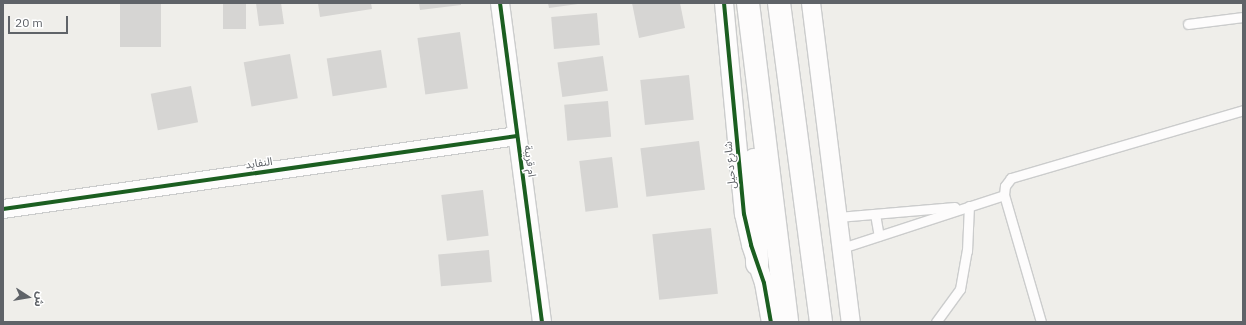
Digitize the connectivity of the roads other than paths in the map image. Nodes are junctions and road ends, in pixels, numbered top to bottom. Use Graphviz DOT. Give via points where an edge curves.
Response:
graph roads {
  1 [pos="500,3"];
  2 [pos="724,3"];
  3 [pos="748,3"];
  4 [pos="779,3"];
  5 [pos="811,3"];
  6 [pos="1243,17"];
  7 [pos="1188,24"];
  8 [pos="751,29"];
  9 [pos="1243,110"];
  10 [pos="517,136"];
  11 [pos="1004,195"];
  12 [pos="968,206"];
  13 [pos="3,209"];
  14 [pos="875,214"];
  15 [pos="838,217"];
  16 [pos="879,236"];
  17 [pos="842,248"];
  18 [pos="757,264"];
  19 [pos="768,317"];
  20 [pos="542,322"];
  21 [pos="787,322"];
  22 [pos="820,322"];
  23 [pos="851,322"];
  24 [pos="936,322"];
  25 [pos="1041,322"];
  1 -- 10 [label="street, ام قريبة"];
  2 -- 18 [label="street, شارع دحيل" via="744,214"];
  3 -- 8 [label="main road"];
  4 -- 22 [label="main road"];
  5 -- 15 [label="street"];
  6 -- 7 [label="lane"];
  8 -- 18 [label="main road"];
  8 -- 21 [label="main road"];
  9 -- 11 [label="lane" via="1010,178 1005,186"];
  10 -- 13 [label="street, النفايد"];
  10 -- 20 [label="street, ام قريبة"];
  11 -- 12 [label="lane"];
  11 -- 25 [label="lane"];
  12 -- 14 [label="lane"];
  12 -- 16 [label="lane"];
  12 -- 24 [label="lane" via="967,251 960,289"];
  14 -- 15 [label="lane"];
  14 -- 16 [label="lane"];
  15 -- 17 [label="street"];
  16 -- 17 [label="lane"];
  17 -- 23 [label="street"];
  18 -- 19 [label="street, شارع دحيل"];
}
